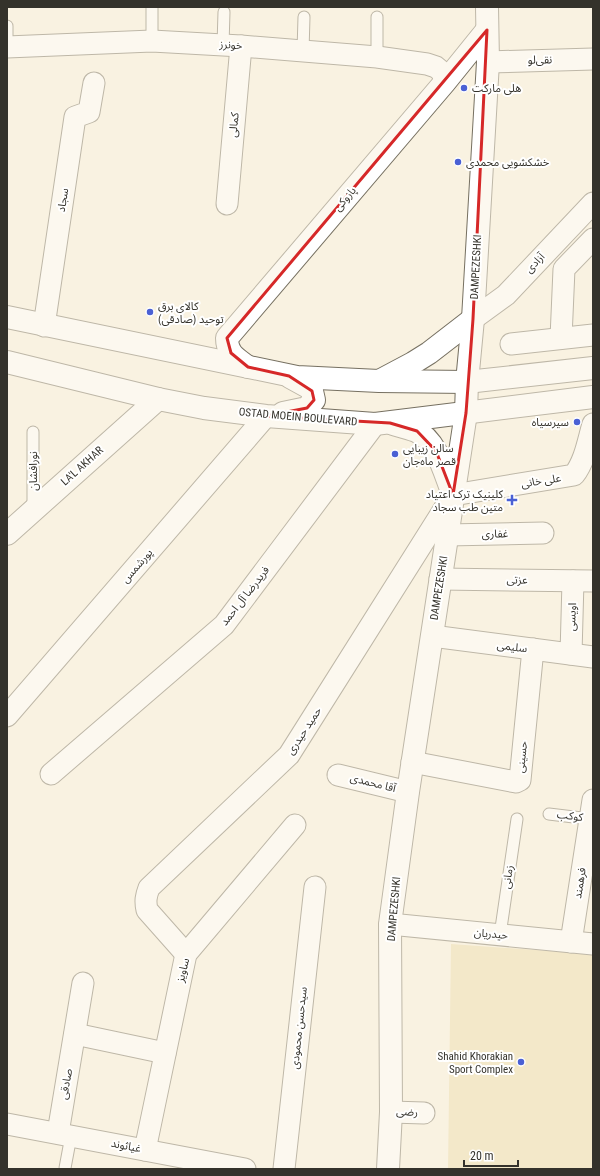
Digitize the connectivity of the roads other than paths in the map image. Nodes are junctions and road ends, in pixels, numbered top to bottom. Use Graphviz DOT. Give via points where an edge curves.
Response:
graph roads {
  1 [pos="486,7"];
  2 [pos="152,8"];
  3 [pos="224,12"];
  4 [pos="304,17"];
  5 [pos="377,17"];
  6 [pos="7,26"];
  7 [pos="487,30"];
  8 [pos="152,41"];
  9 [pos="232,45"];
  10 [pos="7,46"];
  11 [pos="303,51"];
  12 [pos="377,57"];
  13 [pos="593,59"];
  14 [pos="488,62"];
  15 [pos="445,82"];
  16 [pos="94,83"];
  17 [pos="593,203"];
  18 [pos="227,204"];
  19 [pos="593,239"];
  20 [pos="7,318"];
  21 [pos="473,319"];
  22 [pos="44,326"];
  23 [pos="593,335"];
  24 [pos="561,338"];
  25 [pos="511,344"];
  26 [pos="7,362"];
  27 [pos="248,367"];
  28 [pos="593,368"];
  29 [pos="289,376"];
  30 [pos="379,381"];
  31 [pos="467,382"];
  32 [pos="593,397"];
  33 [pos="158,399"];
  34 [pos="466,412"];
  35 [pos="266,416"];
  36 [pos="382,423"];
  37 [pos="593,424"];
  38 [pos="33,432"];
  39 [pos="588,458"];
  40 [pos="453,495"];
  41 [pos="33,510"];
  42 [pos="543,533"];
  43 [pos="7,534"];
  44 [pos="447,535"];
  45 [pos="440,579"];
  46 [pos="583,581"];
  47 [pos="432,636"];
  48 [pos="533,649"];
  49 [pos="570,654"];
  50 [pos="593,657"];
  51 [pos="7,716"];
  52 [pos="412,762"];
  53 [pos="51,774"];
  54 [pos="338,775"];
  55 [pos="408,792"];
  56 [pos="591,810"];
  57 [pos="549,814"];
  58 [pos="517,819"];
  59 [pos="295,825"];
  60 [pos="315,887"];
  61 [pos="390,924"];
  62 [pos="500,935"];
  63 [pos="571,942"];
  64 [pos="593,944"];
  65 [pos="186,954"];
  66 [pos="83,983"];
  67 [pos="75,1034"];
  68 [pos="165,1053"];
  69 [pos="391,1112"];
  70 [pos="424,1113"];
  71 [pos="7,1124"];
  72 [pos="64,1135"];
  73 [pos="145,1150"];
  74 [pos="216,1166"];
  75 [pos="65,1168"];
  76 [pos="245,1169"];
  77 [pos="284,1169"];
  78 [pos="388,1169"];
  1 -- 7 [label="main road, DAMPEZESHKI"];
  2 -- 8 [label="lane"];
  3 -- 9 [label="lane"];
  4 -- 11 [label="lane"];
  5 -- 12 [label="lane"];
  6 -- 10 [label="lane"];
  7 -- 14 [label="main road, DAMPEZESHKI"];
  7 -- 15 [label="main road, پازوکی"];
  8 -- 9 [label="street, خونرز"];
  8 -- 10 [label="street, خونرز"];
  9 -- 11 [label="street, خونرز"];
  9 -- 18 [label="street, کمالی"];
  11 -- 12 [label="street, خونرز"];
  12 -- 15 [label="street, خونرز" via="436,67 442,72"];
  13 -- 14 [label="street, نقی‌لو"];
  14 -- 21 [label="main road, DAMPEZESHKI"];
  15 -- 27 [label="main road, پازوکی" via="227,338 227,346 231,353"];
  16 -- 22 [label="street, سجاد" via="90,112 75,117"];
  17 -- 21 [label="street, آزادی" via="506,295"];
  19 -- 24 [label="street" via="564,269"];
  20 -- 22 [label="main road"];
  21 -- 30 [label="main road" via="429,353"];
  21 -- 31 [label="main road, DAMPEZESHKI"];
  22 -- 27 [label="main road"];
  23 -- 24 [label="street"];
  24 -- 25 [label="street"];
  26 -- 33 [label="main road, OSTAD MOEIN BOULEVARD"];
  27 -- 29 [label="main road"];
  28 -- 31 [label="main road"];
  29 -- 30 [label="main road"];
  29 -- 35 [label="main road" via="310,388 314,400 304,410"];
  30 -- 31 [label="main road"];
  31 -- 34 [label="main road, DAMPEZESHKI"];
  32 -- 34 [label="main road, OSTAD MOEIN BOULEVARD"];
  33 -- 35 [label="main road, OSTAD MOEIN BOULEVARD"];
  33 -- 41 [label="main road, LA'L AKHAR"];
  34 -- 36 [label="main road, OSTAD MOEIN BOULEVARD"];
  34 -- 40 [label="main road, DAMPEZESHKI"];
  35 -- 36 [label="main road, OSTAD MOEIN BOULEVARD"];
  35 -- 51 [label="street, پورشمس"];
  36 -- 40 [label="main road" via="417,431 430,442"];
  36 -- 53 [label="street, فریدرضا آل احمد" via="224,625"];
  37 -- 39 [label="street, علی خانی"];
  38 -- 41 [label="lane, نورافشان"];
  39 -- 40 [label="street, علی خانی" via="574,475"];
  40 -- 44 [label="main road, DAMPEZESHKI"];
  40 -- 65 [label="street, حمید حیدری" via="289,755 149,888 145,903 147,910"];
  41 -- 43 [label="main road, LA'L AKHAR"];
  42 -- 44 [label="street, غفاری"];
  44 -- 45 [label="main road, DAMPEZESHKI"];
  45 -- 46 [label="street, عزتی"];
  45 -- 47 [label="main road, DAMPEZESHKI"];
  46 -- 49 [label="street, اویسی"];
  47 -- 48 [label="street, سلیمی"];
  47 -- 52 [label="main road, DAMPEZESHKI"];
  48 -- 49 [label="street, سلیمی"];
  48 -- 52 [label="street, حسینی" via="518,782"];
  49 -- 50 [label="street, سلیمی"];
  52 -- 55 [label="main road, DAMPEZESHKI"];
  54 -- 55 [label="street, آقا محمدی"];
  55 -- 61 [label="main road, DAMPEZESHKI"];
  56 -- 57 [label="lane, کوکب"];
  56 -- 63 [label="street, فرهمند"];
  58 -- 62 [label="lane, زمانی"];
  59 -- 65 [label="street, ساویز"];
  60 -- 77 [label="street, سیدحسن محمودی"];
  61 -- 62 [label="street, حیدریان"];
  61 -- 69 [label="main road, DAMPEZESHKI"];
  62 -- 63 [label="street, حیدریان"];
  63 -- 64 [label="street, حیدریان"];
  65 -- 68 [label="street, ساویز"];
  66 -- 67 [label="street, صادقی"];
  67 -- 68 [label="street"];
  67 -- 72 [label="street, صادقی"];
  68 -- 73 [label="street, ساویز"];
  69 -- 70 [label="street, رضی"];
  69 -- 78 [label="main road, DAMPEZESHKI"];
  71 -- 72 [label="street, غیاثوند"];
  72 -- 73 [label="street, غیاثوند"];
  72 -- 75 [label="lane"];
  73 -- 74 [label="street, غیاثوند"];
  74 -- 76 [label="street, غیاثوند"];
}
